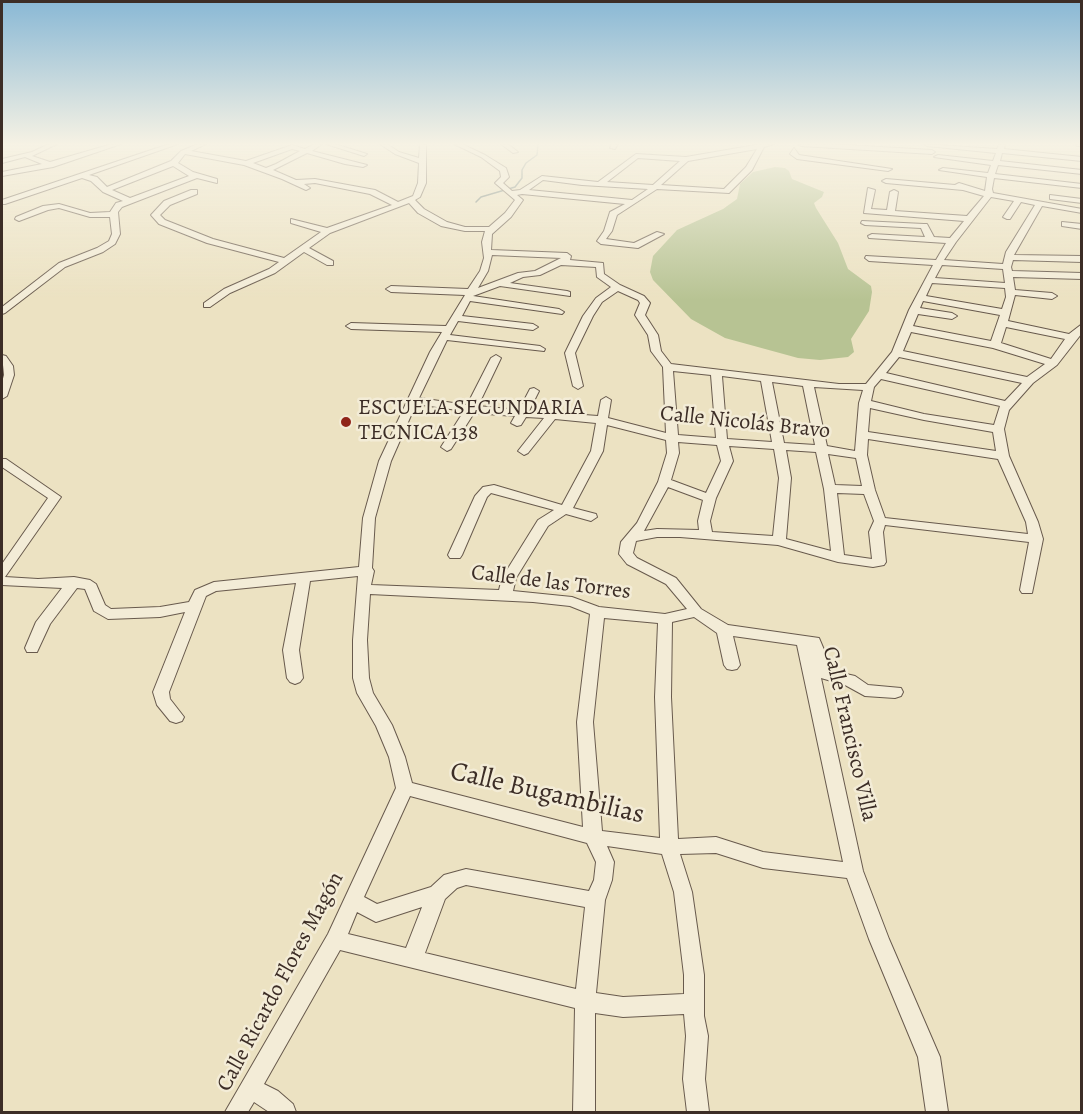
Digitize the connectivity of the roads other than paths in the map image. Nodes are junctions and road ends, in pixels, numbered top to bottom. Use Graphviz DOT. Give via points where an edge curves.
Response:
graph roads {
  1 [pos="19,196"];
  2 [pos="119,196"];
  3 [pos="140,196"];
  4 [pos="184,196"];
  5 [pos="380,196"];
  6 [pos="416,196"];
  7 [pos="516,196"];
  8 [pos="571,196"];
  9 [pos="643,196"];
  10 [pos="870,196"];
  11 [pos="893,196"];
  12 [pos="986,196"];
  13 [pos="991,196"];
  14 [pos="1003,196"];
  15 [pos="128,200"];
  16 [pos="410,200"];
  17 [pos="1082,201"];
  18 [pos="2,202"];
  19 [pos="632,202"];
  20 [pos="1017,203"];
  21 [pos="1040,203"];
  22 [pos="399,205"];
  23 [pos="1082,211"];
  24 [pos="891,212"];
  25 [pos="114,214"];
  26 [pos="1007,218"];
  27 [pos="19,219"];
  28 [pos="970,219"];
  29 [pos="294,221"];
  30 [pos="864,223"];
  31 [pos="1065,224"];
  32 [pos="1082,226"];
  33 [pos="491,229"];
  34 [pos="327,231"];
  35 [pos="660,234"];
  36 [pos="872,236"];
  37 [pos="930,240"];
  38 [pos="952,242"];
  39 [pos="303,248"];
  40 [pos="488,252"];
  41 [pos="869,258"];
  42 [pos="1082,259"];
  43 [pos="286,261"];
  44 [pos="560,262"];
  45 [pos="939,262"];
  46 [pos="330,263"];
  47 [pos="1009,266"];
  48 [pos="1082,276"];
  49 [pos="928,280"];
  50 [pos="502,284"];
  51 [pos="617,287"];
  52 [pos="391,289"];
  53 [pos="1009,289"];
  54 [pos="567,294"];
  55 [pos="470,295"];
  56 [pos="1052,296"];
  57 [pos="920,298"];
  58 [pos="207,305"];
  59 [pos="914,310"];
  60 [pos="2,311"];
  61 [pos="559,312"];
  62 [pos="952,316"];
  63 [pos="1004,318"];
  64 [pos="351,326"];
  65 [pos="533,327"];
  66 [pos="1082,327"];
  67 [pos="450,328"];
  68 [pos="908,328"];
  69 [pos="1071,338"];
  70 [pos="994,345"];
  71 [pos="540,349"];
  72 [pos="897,352"];
  73 [pos="2,358"];
  74 [pos="496,358"];
  75 [pos="1053,363"];
  76 [pos="668,367"];
  77 [pos="716,373"];
  78 [pos="879,375"];
  79 [pos="766,378"];
  80 [pos="1029,381"];
  81 [pos="808,384"];
  82 [pos="578,386"];
  83 [pos="869,387"];
  84 [pos="534,391"];
  85 [pos="2,396"];
  86 [pos="412,400"];
  87 [pos="606,400"];
  88 [pos="865,403"];
  89 [pos="1008,405"];
  90 [pos="471,409"];
  91 [pos="551,417"];
  92 [pos="520,418"];
  93 [pos="602,420"];
  94 [pos="998,429"];
  95 [pos="863,435"];
  96 [pos="672,438"];
  97 [pos="722,442"];
  98 [pos="777,445"];
  99 [pos="447,447"];
  100 [pos="822,449"];
  101 [pos="524,451"];
  102 [pos="861,455"];
  103 [pos="1003,456"];
  104 [pos="2,462"];
  105 [pos="664,482"];
  106 [pos="830,489"];
  107 [pos="869,490"];
  108 [pos="710,498"];
  109 [pos="566,508"];
  110 [pos="591,517"];
  111 [pos="880,521"];
  112 [pos="643,524"];
  113 [pos="657,533"];
  114 [pos="706,535"];
  115 [pos="634,537"];
  116 [pos="1036,539"];
  117 [pos="779,541"];
  118 [pos="455,555"];
  119 [pos="838,558"];
  120 [pos="367,571"];
  121 [pos="2,573"];
  122 [pos="303,580"];
  123 [pos="2,581"];
  124 [pos="74,582"];
  125 [pos="363,589"];
  126 [pos="1027,590"];
  127 [pos="505,594"];
  128 [pos="194,606"];
  129 [pos="597,612"];
  130 [pos="696,612"];
  131 [pos="665,619"];
  132 [pos="724,630"];
  133 [pos="802,640"];
  134 [pos="32,648"];
  135 [pos="732,665"];
  136 [pos="295,678"];
  137 [pos="895,692"];
  138 [pos="176,717"];
  139 [pos="405,788"];
  140 [pos="593,837"];
  141 [pos="669,847"];
  142 [pos="854,871"];
  143 [pos="437,894"];
  144 [pos="353,900"];
  145 [pos="596,900"];
  146 [pos="335,940"];
  147 [pos="413,957"];
  148 [pos="585,1001"];
  149 [pos="695,1004"];
  150 [pos="250,1088"];
  151 [pos="236,1113"];
  152 [pos="285,1113"];
  153 [pos="584,1113"];
  154 [pos="698,1113"];
  155 [pos="937,1113"];
  1 -- 18 [label="street"];
  2 -- 15 [label="street"];
  3 -- 15 [label="street"];
  4 -- 43 [label="street" via="167,203 155,215 170,226 210,241"];
  5 -- 22 [label="street"];
  6 -- 16 [label="street"];
  7 -- 33 [label="street" via="518,204"];
  8 -- 19 [label="street"];
  9 -- 19 [label="street"];
  10 -- 24 [label="street" via="867,211"];
  11 -- 24 [label="street"];
  12 -- 28 [label="street"];
  13 -- 20 [label="street"];
  14 -- 17 [label="street"];
  15 -- 25 [label="street" via="115,208"];
  16 -- 22 [label="street"];
  16 -- 33 [label="street" via="421,212 444,224"];
  19 -- 35 [label="street" via="614,214 601,241 636,246"];
  20 -- 21 [label="street"];
  20 -- 26 [label="street"];
  21 -- 23 [label="street"];
  21 -- 47 [label="street" via="1010,252"];
  22 -- 34 [label="street"];
  24 -- 28 [label="street"];
  25 -- 27 [label="street" via="90,214 53,206"];
  25 -- 60 [label="street" via="116,234 112,242 62,265"];
  28 -- 38 [label="street"];
  29 -- 34 [label="street"];
  30 -- 37 [label="street" via="924,226"];
  31 -- 32 [label="street"];
  33 -- 40 [label="street" via="486,242"];
  34 -- 39 [label="street"];
  36 -- 37 [label="street"];
  37 -- 38 [label="street"];
  38 -- 45 [label="street"];
  39 -- 43 [label="street"];
  39 -- 46 [label="street"];
  40 -- 44 [label="street" via="569,256"];
  40 -- 55 [label="street" via="484,271"];
  41 -- 45 [label="street"];
  42 -- 47 [label="street"];
  43 -- 58 [label="street"];
  44 -- 50 [label="street"];
  44 -- 51 [label="street" via="600,265 600,275"];
  45 -- 47 [label="street"];
  45 -- 49 [label="street"];
  47 -- 48 [label="street"];
  47 -- 53 [label="street"];
  49 -- 53 [label="street"];
  49 -- 57 [label="street"];
  50 -- 54 [label="street"];
  50 -- 55 [label="street"];
  51 -- 76 [label="street" via="645,303 640,315"];
  51 -- 82 [label="street" via="599,300 570,353"];
  52 -- 55 [label="street"];
  53 -- 56 [label="street"];
  53 -- 63 [label="street" via="1011,297"];
  55 -- 61 [label="street"];
  55 -- 67 [label="street"];
  57 -- 59 [label="street"];
  57 -- 63 [label="street"];
  59 -- 62 [label="street"];
  59 -- 68 [label="street"];
  63 -- 69 [label="street"];
  63 -- 70 [label="street"];
  64 -- 67 [label="street"];
  65 -- 67 [label="street"];
  66 -- 69 [label="street"];
  67 -- 71 [label="street"];
  67 -- 86 [label="street"];
  68 -- 70 [label="street"];
  68 -- 72 [label="street"];
  69 -- 75 [label="street"];
  70 -- 75 [label="street"];
  72 -- 78 [label="street"];
  72 -- 80 [label="street"];
  73 -- 85 [label="street" via="9,375"];
  74 -- 90 [label="street"];
  75 -- 80 [label="street"];
  76 -- 77 [label="street"];
  76 -- 96 [label="street"];
  77 -- 79 [label="street"];
  77 -- 97 [label="street"];
  78 -- 83 [label="street"];
  78 -- 89 [label="street"];
  79 -- 81 [label="street"];
  79 -- 98 [label="street"];
  80 -- 89 [label="street"];
  81 -- 83 [label="street"];
  81 -- 100 [label="street"];
  83 -- 88 [label="street"];
  84 -- 92 [label="street"];
  86 -- 90 [label="street, Calle Nicolás Bravo"];
  86 -- 120 [label="street" via="386,461 369,518"];
  87 -- 93 [label="street"];
  88 -- 94 [label="street"];
  88 -- 95 [label="street"];
  89 -- 94 [label="street"];
  90 -- 92 [label="street, Calle Nicolás Bravo"];
  90 -- 99 [label="street"];
  91 -- 92 [label="street, Calle Nicolás Bravo"];
  91 -- 93 [label="street, Calle Nicolás Bravo"];
  91 -- 101 [label="street"];
  93 -- 96 [label="street, Calle Nicolás Bravo"];
  93 -- 109 [label="street" via="597,451"];
  94 -- 103 [label="street"];
  95 -- 102 [label="street"];
  95 -- 103 [label="street"];
  96 -- 97 [label="street, Calle Nicolás Bravo"];
  96 -- 105 [label="street" via="673,453"];
  97 -- 98 [label="street, Calle Nicolás Bravo"];
  97 -- 108 [label="street" via="727,461"];
  98 -- 100 [label="street, Calle Nicolás Bravo"];
  98 -- 117 [label="street" via="785,478"];
  100 -- 102 [label="street, Calle Nicolás Bravo"];
  100 -- 106 [label="street"];
  102 -- 107 [label="street"];
  103 -- 116 [label="street"];
  104 -- 121 [label="street" via="55,497"];
  105 -- 108 [label="street"];
  105 -- 112 [label="street"];
  106 -- 107 [label="street"];
  106 -- 119 [label="street"];
  107 -- 111 [label="street"];
  108 -- 114 [label="street" via="704,521"];
  109 -- 110 [label="street"];
  109 -- 118 [label="street" via="487,489"];
  109 -- 127 [label="street" via="543,523 509,578"];
  111 -- 116 [label="street"];
  111 -- 119 [label="street" via="876,532 879,561"];
  112 -- 113 [label="street"];
  112 -- 115 [label="street"];
  113 -- 114 [label="street"];
  113 -- 115 [label="street"];
  114 -- 117 [label="street"];
  115 -- 130 [label="street, Calle Francisco Villa" via="626,554 671,581"];
  116 -- 126 [label="street"];
  117 -- 119 [label="street"];
  120 -- 122 [label="street"];
  120 -- 125 [label="street"];
  122 -- 128 [label="street" via="214,587 200,593"];
  122 -- 136 [label="street" via="291,650"];
  123 -- 124 [label="street"];
  124 -- 128 [label="street" via="91,587 99,608 108,614"];
  124 -- 134 [label="street" via="43,622"];
  125 -- 127 [label="street, Calle de las Torres"];
  125 -- 139 [label="street" via="361,678 397,757"];
  127 -- 129 [label="street, Calle de las Torres" via="572,602"];
  128 -- 138 [label="street" via="161,692"];
  129 -- 131 [label="street, Calle de las Torres"];
  129 -- 140 [label="street" via="585,722"];
  130 -- 131 [label="street, Calle de las Torres"];
  130 -- 132 [label="street, Calle Francisco Villa"];
  131 -- 141 [label="street" via="663,697"];
  132 -- 133 [label="street, Calle Francisco Villa"];
  132 -- 135 [label="street"];
  133 -- 137 [label="street" via="814,642 827,675 850,680 865,690"];
  133 -- 142 [label="street, Calle Francisco Villa"];
  139 -- 140 [label="street, Calle Bugambilias"];
  139 -- 144 [label="street, Calle Ricardo Flores Magón"];
  140 -- 141 [label="street, Calle Bugambilias"];
  140 -- 145 [label="street" via="606,862"];
  141 -- 142 [label="street, Calle Bugambilias" via="716,845 763,860"];
  141 -- 149 [label="street" via="683,892"];
  142 -- 155 [label="street, Calle Francisco Villa" via="929,1057"];
  143 -- 144 [label="street" via="376,913"];
  143 -- 145 [label="street" via="451,881 466,877"];
  143 -- 147 [label="street"];
  144 -- 146 [label="street, Calle Ricardo Flores Magón"];
  145 -- 148 [label="street"];
  146 -- 147 [label="street"];
  146 -- 150 [label="street, Calle Ricardo Flores Magón"];
  147 -- 148 [label="street"];
  148 -- 149 [label="street" via="623,1006"];
  148 -- 153 [label="street"];
  149 -- 154 [label="street" via="694,1079"];
  150 -- 151 [label="street, Calle Ricardo Flores Magón"];
  150 -- 152 [label="street"];
}
